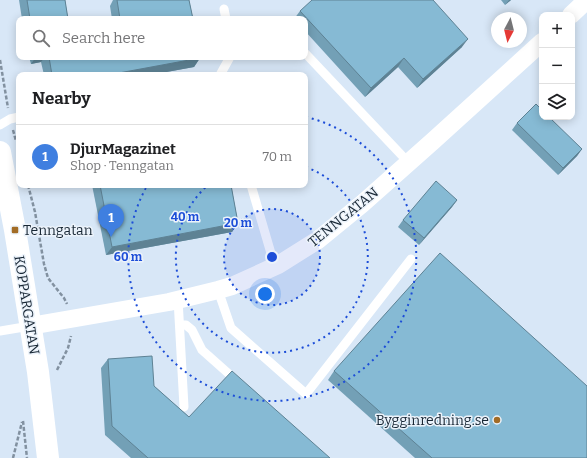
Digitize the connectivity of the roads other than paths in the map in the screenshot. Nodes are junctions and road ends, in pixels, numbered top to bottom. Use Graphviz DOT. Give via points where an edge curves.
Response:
graph roads {
  1 [pos="587,0"];
  2 [pos="224,9"];
  3 [pos="574,12"];
  4 [pos="225,16"];
  5 [pos="539,45"];
  6 [pos="308,56"];
  7 [pos="228,60"];
  8 [pos="222,72"];
  9 [pos="16,117"];
  10 [pos="0,125"];
  11 [pos="0,152"];
  12 [pos="409,163"];
  13 [pos="252,188"];
  14 [pos="411,259"];
  15 [pos="276,267"];
  16 [pos="218,290"];
  17 [pos="178,299"];
  18 [pos="180,325"];
  19 [pos="30,326"];
  20 [pos="0,331"];
  21 [pos="243,386"];
  22 [pos="184,407"];
  23 [pos="48,458"];
  1 -- 3 [label="street"];
  2 -- 4 [label="lane"];
  5 -- 12 [label="street, TENNGATAN"];
  6 -- 12 [label="lane"];
  7 -- 8 [label="lane"];
  9 -- 10 [label="lane"];
  11 -- 19 [label="street, KOPPARGATAN"];
  12 -- 15 [label="street, TENNGATAN" via="318,240"];
  13 -- 15 [label="lane"];
  14 -- 16 [label="lane" via="306,394 230,328"];
  15 -- 16 [label="street, TENNGATAN"];
  16 -- 17 [label="street, TENNGATAN"];
  17 -- 18 [label="lane"];
  17 -- 19 [label="street, TENNGATAN"];
  18 -- 21 [label="lane" via="186,325 192,330 202,350"];
  18 -- 22 [label="lane"];
  19 -- 20 [label="lane"];
  19 -- 23 [label="street, KOPPARGATAN"];
}
